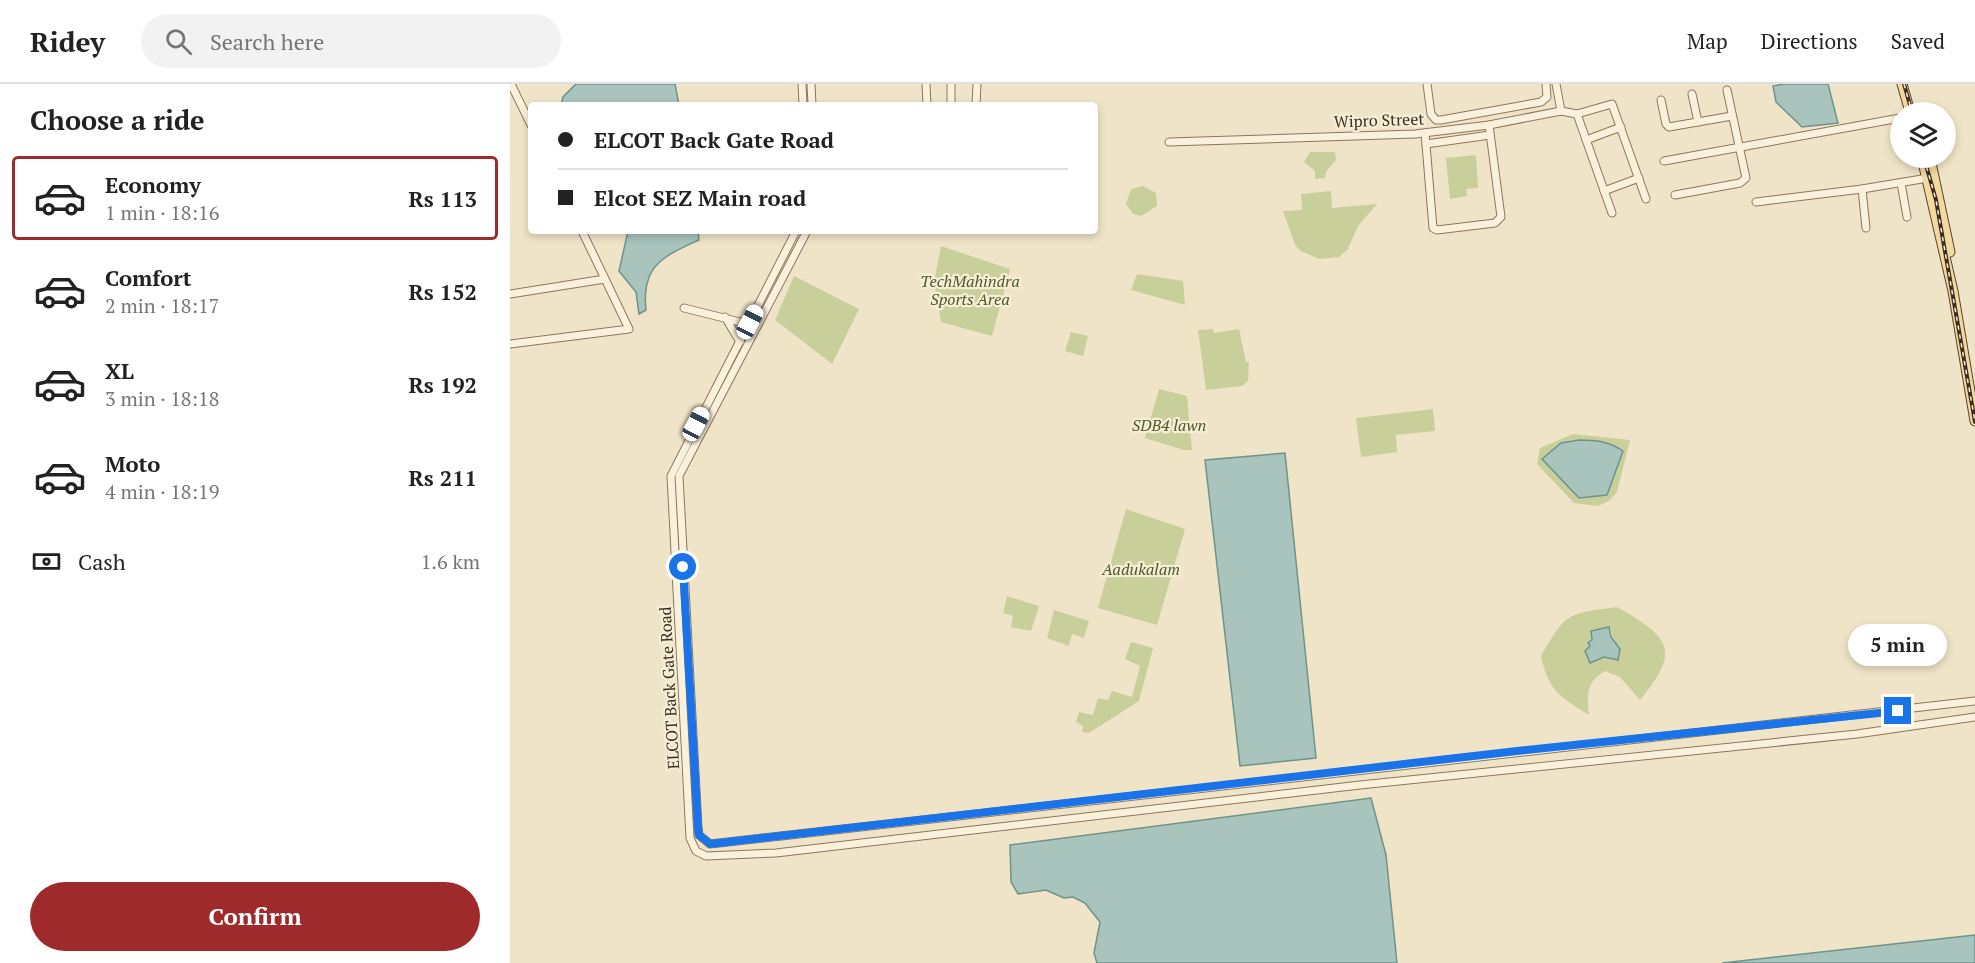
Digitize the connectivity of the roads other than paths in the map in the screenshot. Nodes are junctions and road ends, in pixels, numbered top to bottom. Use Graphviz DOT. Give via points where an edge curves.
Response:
graph roads {
  1 [pos="511,84"];
  2 [pos="802,84"];
  3 [pos="811,84"];
  4 [pos="926,84"];
  5 [pos="951,84"];
  6 [pos="977,84"];
  7 [pos="1427,84"];
  8 [pos="1546,84"];
  9 [pos="1556,84"];
  10 [pos="1902,84"];
  11 [pos="1908,84"];
  12 [pos="1726,90"];
  13 [pos="1692,94"];
  14 [pos="1661,100"];
  15 [pos="803,102"];
  16 [pos="812,102"];
  17 [pos="927,102"];
  18 [pos="951,102"];
  19 [pos="976,102"];
  20 [pos="1909,102"];
  21 [pos="1911,102"];
  22 [pos="1561,111"];
  23 [pos="1577,114"];
  24 [pos="1732,116"];
  25 [pos="528,119"];
  26 [pos="1890,120"];
  27 [pos="1698,122"];
  28 [pos="1489,125"];
  29 [pos="1621,128"];
  30 [pos="1425,133"];
  31 [pos="1490,135"];
  32 [pos="1586,140"];
  33 [pos="1169,142"];
  34 [pos="1426,144"];
  35 [pos="1739,146"];
  36 [pos="1664,161"];
  37 [pos="1926,168"];
  38 [pos="1932,168"];
  39 [pos="1639,178"];
  40 [pos="1928,178"];
  41 [pos="1901,183"];
  42 [pos="1862,189"];
  43 [pos="1604,191"];
  44 [pos="1675,195"];
  45 [pos="1647,199"];
  46 [pos="1756,202"];
  47 [pos="1612,213"];
  48 [pos="1907,217"];
  49 [pos="1866,228"];
  50 [pos="583,234"];
  51 [pos="794,234"];
  52 [pos="805,234"];
  53 [pos="776,269"];
  54 [pos="784,274"];
  55 [pos="605,279"];
  56 [pos="510,294"];
  57 [pos="684,308"];
  58 [pos="725,317"];
  59 [pos="748,324"];
  60 [pos="740,342"];
  61 [pos="510,344"];
  62 [pos="1975,393"];
  63 [pos="1975,421"];
  64 [pos="675,505"];
  65 [pos="1975,701"];
  66 [pos="1957,704"];
  67 [pos="1975,717"];
  68 [pos="1959,720"];
  69 [pos="1357,770"];
  70 [pos="1360,785"];
  71 [pos="728,842"];
  72 [pos="729,855"];
  1 -- 25 [label="street"];
  2 -- 15 [label="street"];
  3 -- 16 [label="street"];
  4 -- 17 [label="street"];
  5 -- 18 [label="street"];
  6 -- 19 [label="street"];
  7 -- 8 [label="street" via="1431,114 1436,120 1541,102 1547,97"];
  9 -- 22 [label="street"];
  10 -- 20 [label="main road"];
  11 -- 21 [label="main road"];
  12 -- 24 [label="street"];
  13 -- 27 [label="street"];
  14 -- 27 [label="street" via="1667,126"];
  22 -- 23 [label="street"];
  22 -- 28 [label="street, Wipro Street"];
  23 -- 29 [label="street" via="1610,103"];
  23 -- 32 [label="street"];
  24 -- 27 [label="street"];
  24 -- 35 [label="street"];
  26 -- 35 [label="street"];
  28 -- 30 [label="street, Wipro Street"];
  28 -- 31 [label="street"];
  29 -- 32 [label="street"];
  29 -- 39 [label="street"];
  30 -- 33 [label="street, Wipro Street"];
  30 -- 34 [label="street"];
  31 -- 34 [label="street"];
  31 -- 34 [label="street" via="1501,217 1495,223 1433,228"];
  32 -- 43 [label="street"];
  35 -- 36 [label="street"];
  35 -- 44 [label="street" via="1746,178 1743,181"];
  37 -- 40 [label="main road"];
  38 -- 62 [label="main road"];
  39 -- 43 [label="street"];
  39 -- 45 [label="street"];
  40 -- 41 [label="street"];
  40 -- 63 [label="main road" via="1953,291"];
  41 -- 42 [label="street"];
  41 -- 48 [label="street"];
  42 -- 46 [label="street"];
  42 -- 49 [label="street"];
  43 -- 47 [label="street"];
  50 -- 55 [label="street"];
  51 -- 53 [label="street, ELCOT Back Gate Road"];
  52 -- 54 [label="street, ELCOT Back Gate Road"];
  53 -- 54 [label="street"];
  53 -- 59 [label="street, ELCOT Back Gate Road"];
  54 -- 64 [label="street, ELCOT Back Gate Road" via="679,476"];
  55 -- 56 [label="street"];
  55 -- 61 [label="street" via="629,329"];
  57 -- 58 [label="street"];
  58 -- 59 [label="street"];
  58 -- 60 [label="street"];
  59 -- 60 [label="street, ELCOT Back Gate Road"];
  60 -- 64 [label="street, ELCOT Back Gate Road" via="670,476"];
  64 -- 71 [label="street, ELCOT Back Gate Road" via="698,827 704,841"];
  64 -- 72 [label="street, ELCOT Back Gate Road" via="690,838 700,854"];
  65 -- 66 [label="street"];
  66 -- 68 [label="street"];
  66 -- 69 [label="street"];
  67 -- 68 [label="street"];
  68 -- 70 [label="street"];
  69 -- 70 [label="street"];
  69 -- 71 [label="street"];
  70 -- 72 [label="street"];
  71 -- 72 [label="street"];
}
